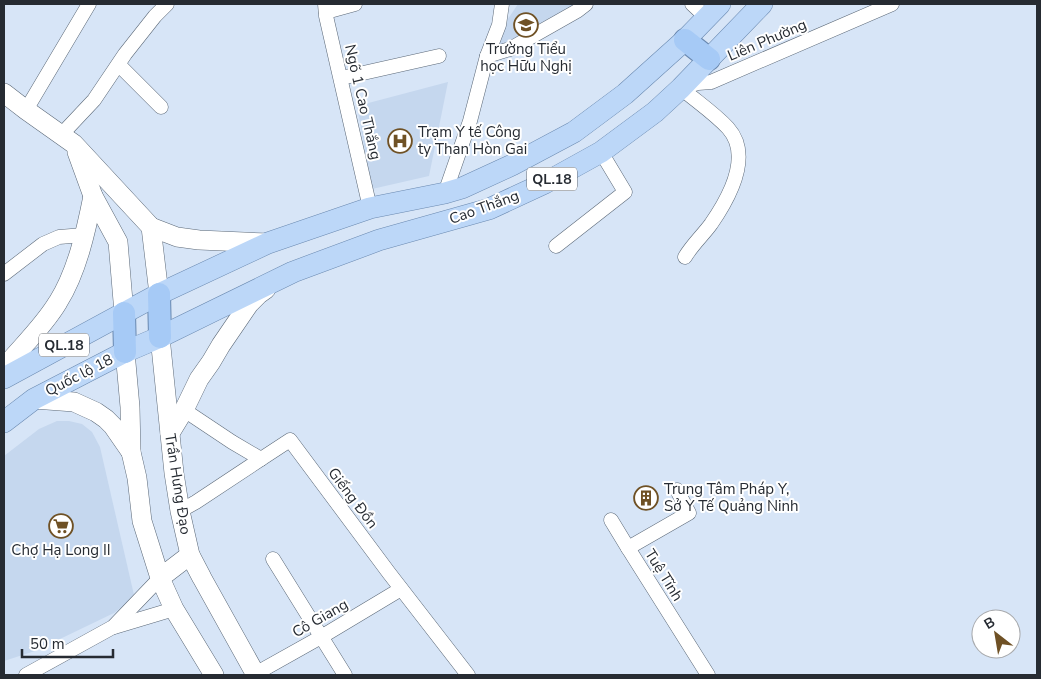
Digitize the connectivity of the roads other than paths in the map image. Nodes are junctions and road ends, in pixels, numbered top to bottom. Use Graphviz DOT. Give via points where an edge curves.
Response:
graph roads {
  1 [pos="89,4"];
  2 [pos="167,4"];
  3 [pos="355,4"];
  4 [pos="502,4"];
  5 [pos="586,4"];
  6 [pos="762,4"];
  7 [pos="892,4"];
  8 [pos="325,8"];
  9 [pos="706,8"];
  10 [pos="685,40"];
  11 [pos="439,56"];
  12 [pos="487,56"];
  13 [pos="709,59"];
  14 [pos="119,65"];
  15 [pos="341,78"];
  16 [pos="681,88"];
  17 [pos="4,92"];
  18 [pos="161,107"];
  19 [pos="26,110"];
  20 [pos="68,139"];
  21 [pos="601,152"];
  22 [pos="445,193"];
  23 [pos="93,196"];
  24 [pos="370,208"];
  25 [pos="151,227"];
  26 [pos="84,235"];
  27 [pos="268,243"];
  28 [pos="556,246"];
  29 [pos="685,257"];
  30 [pos="292,272"];
  31 [pos="4,274"];
  32 [pos="159,294"];
  33 [pos="124,313"];
  34 [pos="160,337"];
  35 [pos="125,352"];
  36 [pos="4,368"];
  37 [pos="4,378"];
  38 [pos="34,399"];
  39 [pos="184,410"];
  40 [pos="4,422"];
  41 [pos="170,432"];
  42 [pos="131,452"];
  43 [pos="262,459"];
  44 [pos="677,490"];
  45 [pos="180,511"];
  46 [pos="611,520"];
  47 [pos="628,548"];
  48 [pos="190,555"];
  49 [pos="273,559"];
  50 [pos="160,578"];
  51 [pos="401,589"];
  52 [pos="174,609"];
  53 [pos="113,627"];
  54 [pos="321,637"];
  55 [pos="26,675"];
  56 [pos="214,675"];
  57 [pos="256,675"];
  58 [pos="344,675"];
  59 [pos="468,675"];
  60 [pos="708,675"];
  1 -- 19 [label="street"];
  2 -- 14 [label="street"];
  3 -- 8 [label="street"];
  4 -- 12 [label="street" via="499,25"];
  5 -- 12 [label="street" via="510,49"];
  6 -- 13 [label="main road, Cao Thắng / QL.18"];
  7 -- 16 [label="street, Liên Phường" via="711,82"];
  8 -- 15 [label="street, Ngõ 1 Cao Thắng"];
  9 -- 10 [label="main road, Cao Thắng / QL.18"];
  10 -- 13 [label="highway"];
  10 -- 22 [label="main road, Cao Thắng / QL.18" via="625,94 574,132 512,165"];
  11 -- 15 [label="street"];
  12 -- 22 [label="street" via="470,121"];
  13 -- 16 [label="main road, Cao Thắng / QL.18"];
  14 -- 18 [label="street"];
  14 -- 20 [label="street"];
  15 -- 24 [label="street, Ngõ 1 Cao Thắng"];
  16 -- 21 [label="main road, Cao Thắng / QL.18"];
  16 -- 29 [label="street" via="729,129 737,143 739,157 732,188 712,222"];
  17 -- 19 [label="main road"];
  19 -- 20 [label="main road"];
  20 -- 23 [label="main road"];
  20 -- 25 [label="main road"];
  21 -- 28 [label="street" via="625,192"];
  21 -- 30 [label="main road, Cao Thắng / QL.18" via="488,209 379,240"];
  22 -- 24 [label="main road, Cao Thắng / QL.18"];
  23 -- 26 [label="main road"];
  23 -- 33 [label="main road" via="118,242"];
  24 -- 27 [label="main road, Cao Thắng / QL.18"];
  25 -- 27 [label="main road" via="177,237"];
  25 -- 32 [label="main road"];
  26 -- 31 [label="street" via="59,237 43,244"];
  26 -- 36 [label="main road" via="75,267 58,303"];
  27 -- 32 [label="main road, Cao Thắng / QL.18"];
  30 -- 34 [label="main road, Cao Thắng / QL.18"];
  30 -- 39 [label="main road" via="249,304 199,379"];
  32 -- 33 [label="main road, QL.18"];
  32 -- 34 [label="highway"];
  33 -- 35 [label="highway"];
  33 -- 37 [label="main road, QL.18"];
  34 -- 35 [label="main road, Quốc lộ 18 / QL.18"];
  34 -- 41 [label="main road, Trần Hưng Đạo"];
  35 -- 38 [label="main road, Quốc lộ 18 / QL.18"];
  35 -- 42 [label="main road"];
  38 -- 40 [label="main road, Quốc lộ 18 / QL.18"];
  38 -- 42 [label="main road" via="74,402 96,412 113,426"];
  39 -- 41 [label="main road"];
  39 -- 43 [label="street"];
  41 -- 45 [label="main road, Trần Hưng Đạo"];
  42 -- 50 [label="main road" via="142,521"];
  43 -- 45 [label="street"];
  43 -- 51 [label="street, Giếng Đồn" via="290,440"];
  44 -- 47 [label="street, Tuệ Tĩnh" via="689,513"];
  45 -- 48 [label="main road, Trần Hưng Đạo"];
  46 -- 47 [label="street"];
  47 -- 60 [label="street, Tuệ Tĩnh"];
  48 -- 50 [label="main road"];
  48 -- 57 [label="main road, Trần Hưng Đạo"];
  49 -- 54 [label="street"];
  50 -- 52 [label="main road"];
  50 -- 53 [label="street"];
  51 -- 54 [label="street, Cô Giang"];
  51 -- 59 [label="street, Giếng Đồn"];
  52 -- 53 [label="street"];
  52 -- 56 [label="main road"];
  53 -- 55 [label="street"];
  54 -- 57 [label="street, Cô Giang"];
  54 -- 58 [label="street"];
}
